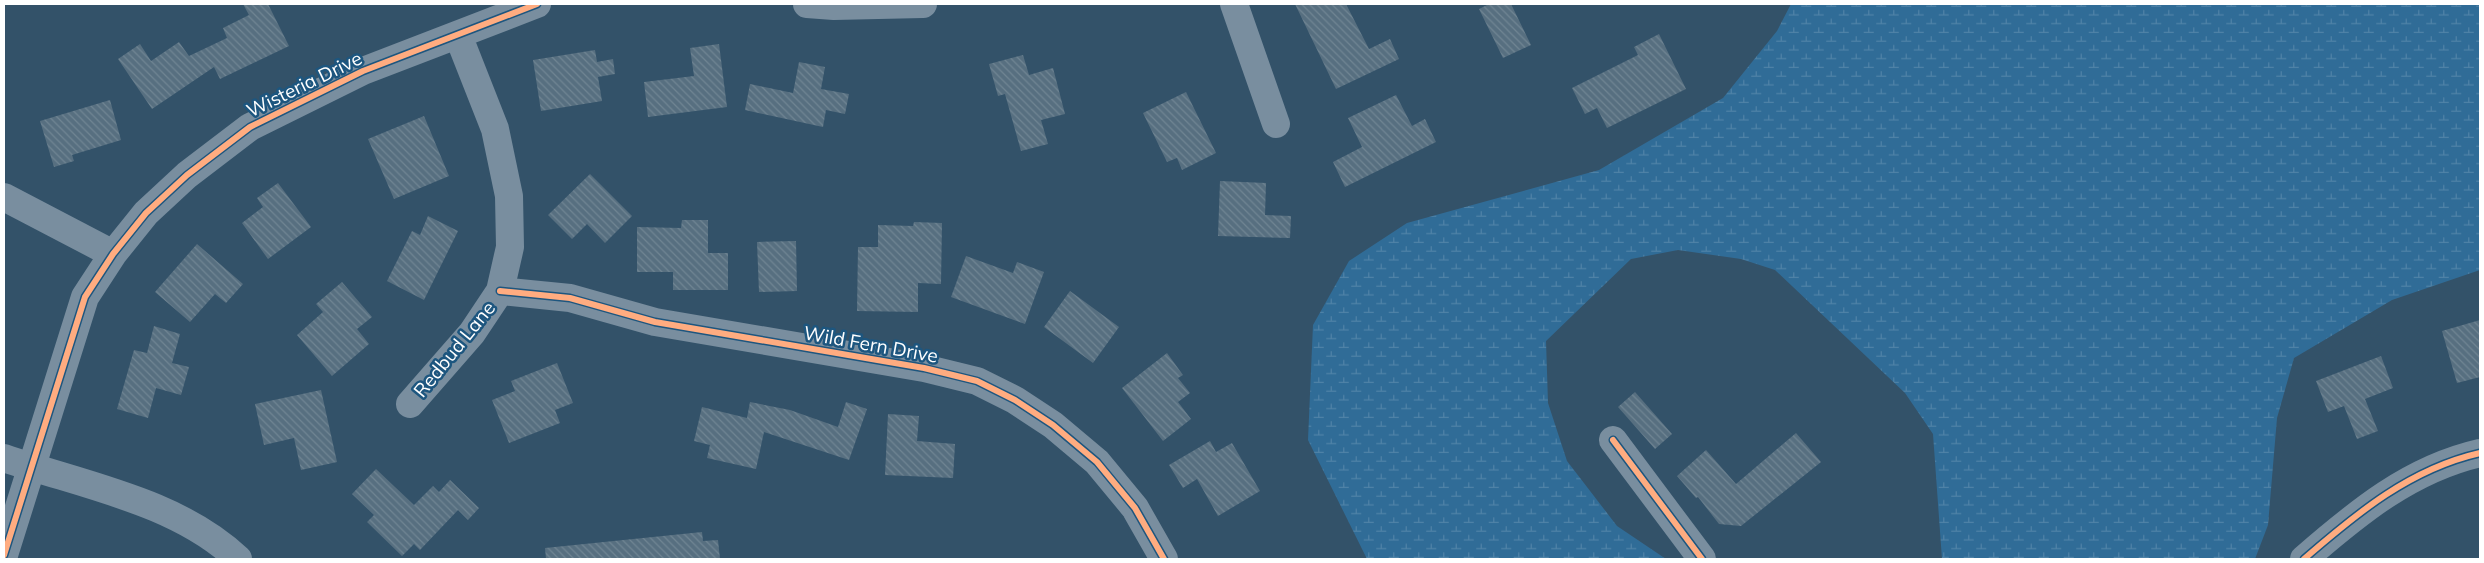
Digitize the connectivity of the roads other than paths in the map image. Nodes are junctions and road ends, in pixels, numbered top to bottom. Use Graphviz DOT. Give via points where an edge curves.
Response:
graph roads {
  1 [pos="537,4"];
  2 [pos="807,4"];
  3 [pos="923,4"];
  4 [pos="1234,4"];
  5 [pos="458,36"];
  6 [pos="1276,124"];
  7 [pos="4,197"];
  8 [pos="113,254"];
  9 [pos="500,291"];
  10 [pos="410,404"];
  11 [pos="1613,440"];
  12 [pos="2480,453"];
  13 [pos="4,458"];
  14 [pos="30,467"];
  15 [pos="4,555"];
  16 [pos="238,559"];
  17 [pos="1164,559"];
  18 [pos="1702,559"];
  19 [pos="2304,559"];
  1 -- 5 [label="street, Wisteria Drive"];
  2 -- 3 [label="street"];
  4 -- 6 [label="street"];
  5 -- 8 [label="street, Wisteria Drive" via="363,71 250,126 187,175 146,213"];
  5 -- 9 [label="street, Redbud Lane" via="495,130 509,196 510,247"];
  7 -- 8 [label="street"];
  8 -- 14 [label="street, Wisteria Drive" via="85,298"];
  9 -- 10 [label="street, Redbud Lane" via="472,333"];
  9 -- 17 [label="street, Wild Fern Drive" via="570,298 655,322 905,364 977,381 1015,400 1053,425 1097,462 1135,508"];
  11 -- 18 [label="street"];
  12 -- 19 [label="street" via="2418,476 2376,499"];
  13 -- 14 [label="street"];
  14 -- 15 [label="street, Wisteria Drive"];
  14 -- 16 [label="street" via="156,507 203,532"];
}
